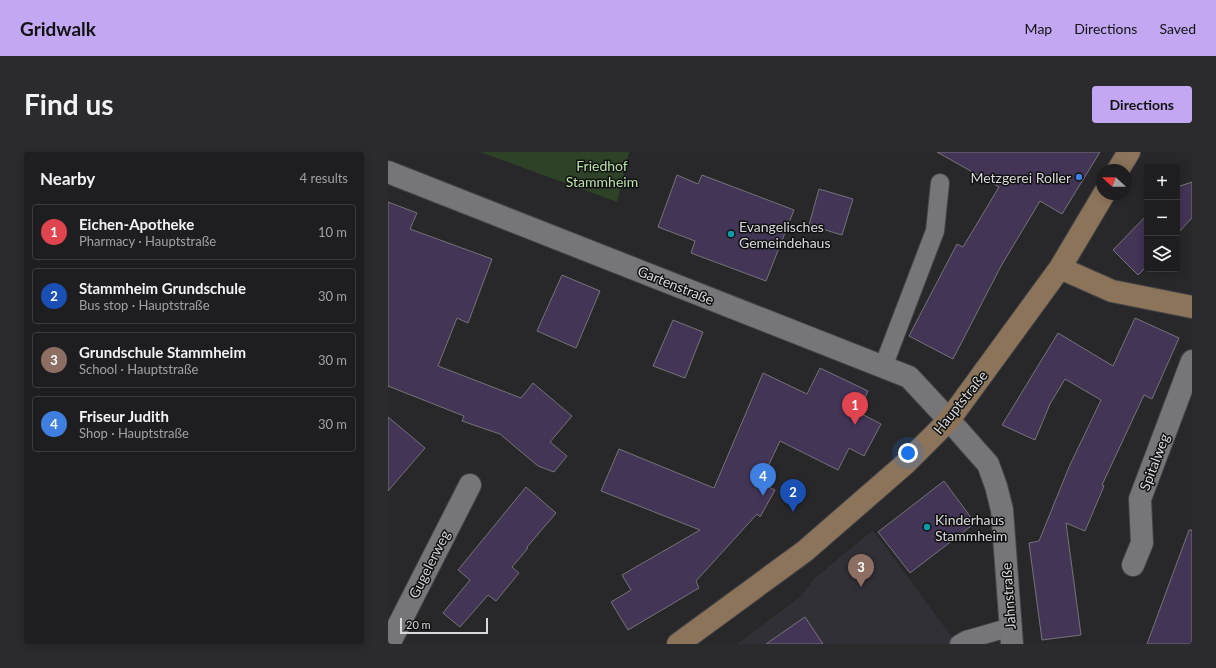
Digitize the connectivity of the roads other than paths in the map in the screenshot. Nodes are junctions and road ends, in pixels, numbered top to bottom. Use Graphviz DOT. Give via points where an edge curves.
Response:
graph roads {
  1 [pos="1129,152"];
  2 [pos="1122,164"];
  3 [pos="388,172"];
  4 [pos="940,183"];
  5 [pos="1100,200"];
  6 [pos="1060,268"];
  7 [pos="1192,308"];
  8 [pos="1192,361"];
  9 [pos="883,367"];
  10 [pos="949,420"];
  11 [pos="470,485"];
  12 [pos="1134,565"];
  13 [pos="1011,635"];
  14 [pos="389,644"];
  15 [pos="678,644"];
  16 [pos="959,644"];
  1 -- 2 [label="street"];
  3 -- 9 [label="street, Gartenstraße"];
  4 -- 9 [label="lane" via="935,231"];
  5 -- 6 [label="street, Hauptstraße"];
  6 -- 7 [label="street" via="1112,291"];
  6 -- 10 [label="street, Hauptstraße"];
  8 -- 12 [label="street, Spitalweg" via="1140,499 1142,543"];
  9 -- 10 [label="street, Gartenstraße" via="909,377"];
  10 -- 13 [label="street, Jahnstraße" via="988,464 996,486 1002,510"];
  10 -- 15 [label="street, Hauptstraße" via="905,464 805,551"];
  11 -- 14 [label="street, Gugelerweg"];
  13 -- 16 [label="lane" via="966,640"];
}
